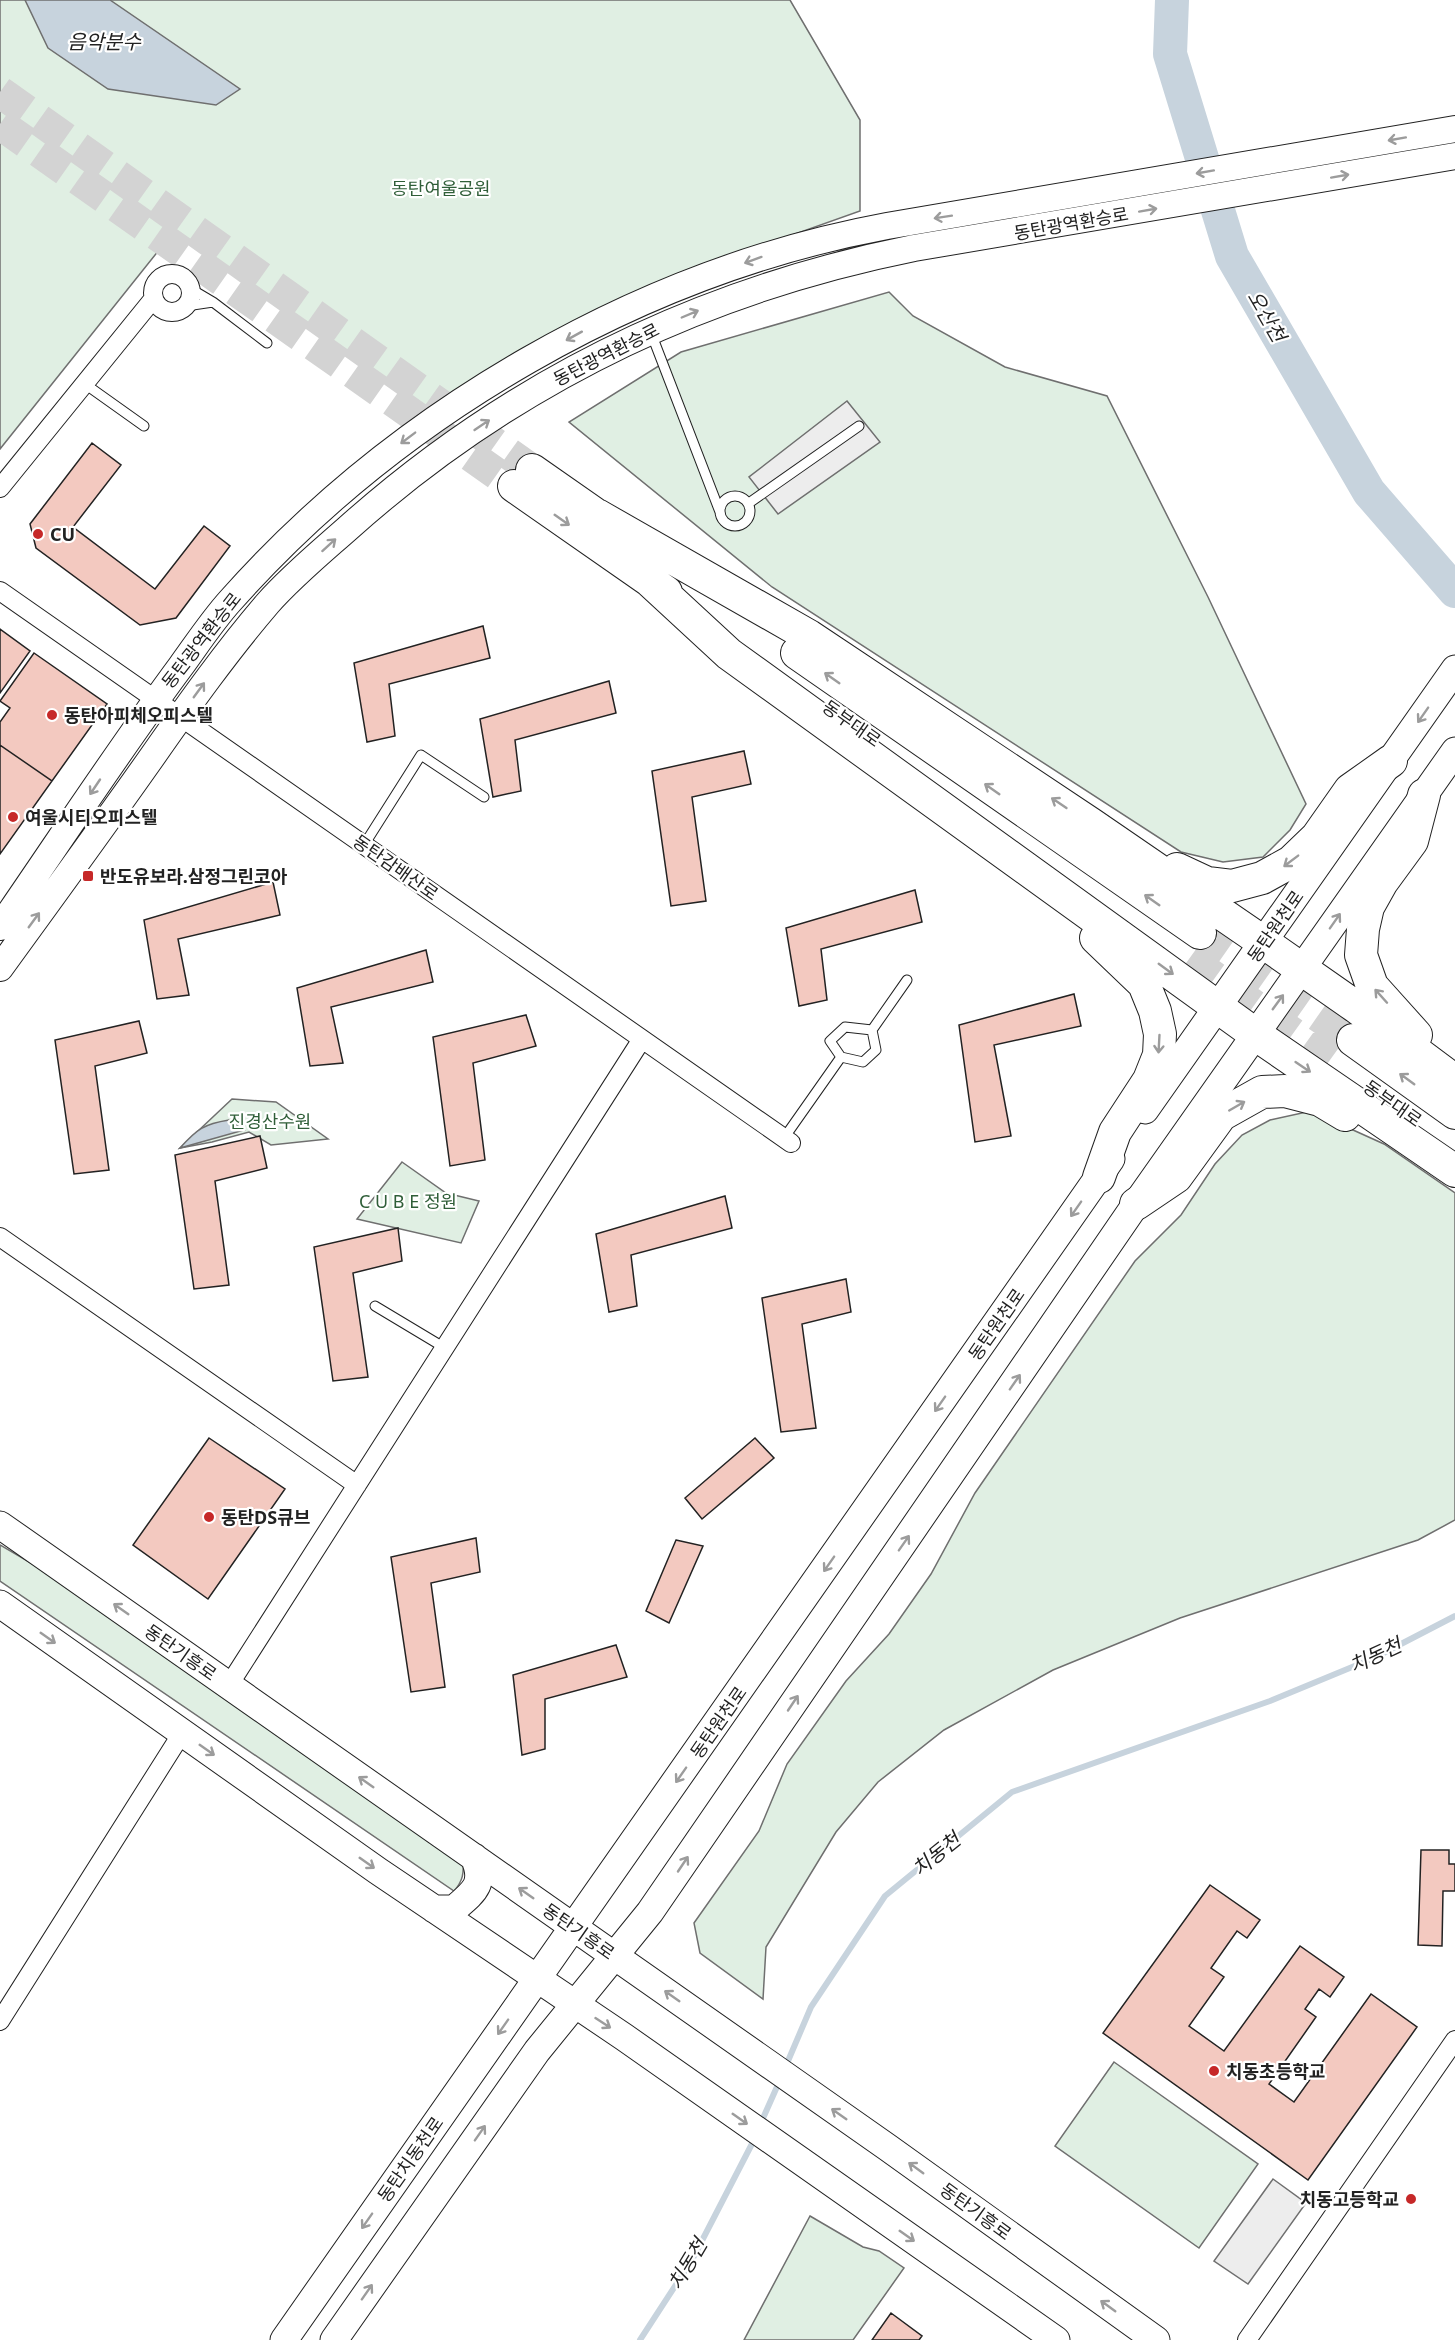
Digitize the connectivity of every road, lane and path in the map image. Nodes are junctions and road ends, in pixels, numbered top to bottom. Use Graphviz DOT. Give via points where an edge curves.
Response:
graph roads {
  1 [pos="1455,129"];
  2 [pos="1455,156"];
  3 [pos="189,297"];
  4 [pos="154,298"];
  5 [pos="213,302"];
  6 [pos="650,331"];
  7 [pos="267,344"];
  8 [pos="85,384"];
  9 [pos="144,426"];
  10 [pos="859,426"];
  11 [pos="0,488"];
  12 [pos="748,503"];
  13 [pos="720,512"];
  14 [pos="597,515"];
  15 [pos="650,581"];
  16 [pos="0,591"];
  17 [pos="1455,669"];
  18 [pos="156,700"];
  19 [pos="180,716"];
  20 [pos="1455,751"];
  21 [pos="1391,761"];
  22 [pos="1424,795"];
  23 [pos="484,797"];
  24 [pos="1091,824"];
  25 [pos="364,845"];
  26 [pos="1046,881"];
  27 [pos="0,927"];
  28 [pos="1263,942"];
  29 [pos="0,968"];
  30 [pos="1302,969"];
  31 [pos="907,980"];
  32 [pos="1218,1007"];
  33 [pos="872,1030"];
  34 [pos="1255,1034"];
  35 [pos="642,1039"];
  36 [pos="841,1057"];
  37 [pos="1427,1060"];
  38 [pos="1455,1081"];
  39 [pos="1455,1113"];
  40 [pos="1388,1125"];
  41 [pos="788,1141"];
  42 [pos="1455,1146"];
  43 [pos="1455,1171"];
  44 [pos="1099,1177"];
  45 [pos="1136,1204"];
  46 [pos="0,1237"];
  47 [pos="375,1306"];
  48 [pos="445,1348"];
  49 [pos="357,1485"];
  50 [pos="0,1525"];
  51 [pos="0,1604"];
  52 [pos="229,1685"];
  53 [pos="182,1733"];
  54 [pos="474,1857"];
  55 [pos="434,1909"];
  56 [pos="574,1927"];
  57 [pos="615,1956"];
  58 [pos="537,1979"];
  59 [pos="574,2005"];
  60 [pos="0,2021"];
  61 [pos="1455,2040"];
  62 [pos="284,2340"];
  63 [pos="334,2340"];
  64 [pos="1056,2340"];
  65 [pos="1156,2340"];
  66 [pos="1247,2340"];
  1 -- 18 [label="street, 동탄광역환승로, one-way" via="863,231 766,256 638,305 514,369 407,438 296,534 229,601"];
  6 -- 2 [label="street, 동탄광역환승로, one-way" via="719,302 854,260"];
  3 -- 4 [label="street" via="181,310 168,311"];
  3 -- 4 [label="street" via="189,284 180,276 169,274 158,280"];
  3 -- 5 [label="lane"];
  3 -- 5 [label="lane"];
  4 -- 8 [label="street"];
  5 -- 7 [label="lane"];
  6 -- 13 [label="lane"];
  19 -- 6 [label="street, 동탄광역환승로, one-way" via="271,600 402,482 532,391"];
  8 -- 9 [label="lane"];
  8 -- 11 [label="street"];
  10 -- 12 [label="lane"];
  12 -- 13 [label="lane" via="731,496 723,502"];
  12 -- 13 [label="lane" via="751,513 742,525 728,524"];
  14 -- 15 [label="highway, 동부대로, one-way" via="523,478"];
  15 -- 14 [label="highway, 동부대로, one-way" via="1195,946"];
  24 -- 14 [label="highway, one-way" via="809,636"];
  15 -- 26 [label="highway" via="729,654"];
  16 -- 18 [label="street, 동탄감배산로"];
  17 -- 21 [label="main road, 동탄원천로, one-way"];
  18 -- 19 [label="street, 동탄감배산로"];
  18 -- 27 [label="street, 동탄광역환승로, one-way"];
  19 -- 25 [label="street, 동탄감배산로"];
  29 -- 19 [label="street, 동탄광역환승로, one-way"];
  20 -- 22 [label="main road"];
  21 -- 24 [label="highway, one-way" via="1350,790 1317,837 1291,862 1262,878 1232,886 1207,883"];
  21 -- 28 [label="main road, 동탄원천로"];
  30 -- 22 [label="main road, one-way"];
  37 -- 22 [label="highway, one-way" via="1418,1038 1372,986 1361,955 1368,907 1412,841"];
  23 -- 25 [label="lane" via="421,754"];
  24 -- 28 [label="highway"];
  25 -- 35 [label="street, 동탄감배산로"];
  26 -- 32 [label="highway, one-way"];
  26 -- 44 [label="highway, one-way" via="1093,936 1144,984 1160,1034 1159,1054 1149,1080 1115,1132"];
  28 -- 30 [label="highway"];
  28 -- 32 [label="main road, 동탄원천로"];
  34 -- 30 [label="main road, one-way"];
  30 -- 37 [label="highway"];
  31 -- 33 [label="lane"];
  32 -- 34 [label="highway"];
  32 -- 44 [label="main road, 동탄원천로"];
  33 -- 36 [label="lane" via="876,1050 863,1062"];
  33 -- 36 [label="lane" via="845,1027 830,1041"];
  34 -- 40 [label="highway, one-way"];
  34 -- 45 [label="main road"];
  35 -- 41 [label="street, 동탄감배산로"];
  35 -- 48 [label="street"];
  36 -- 41 [label="lane"];
  37 -- 38 [label="highway"];
  39 -- 42 [label="highway, 동부대로, one-way" via="1342,1050"];
  40 -- 43 [label="highway"];
  45 -- 40 [label="highway, one-way" via="1176,1177 1221,1115 1262,1092 1294,1093 1320,1100 1359,1123"];
  44 -- 56 [label="main road, 동탄원천로, one-way"];
  57 -- 45 [label="main road, one-way" via="650,1912"];
  46 -- 49 [label="street"];
  47 -- 48 [label="lane"];
  48 -- 49 [label="street"];
  49 -- 52 [label="street"];
  52 -- 50 [label="main road, 동탄기흥로, one-way"];
  51 -- 53 [label="main road, one-way"];
  54 -- 52 [label="main road, 동탄기흥로, one-way"];
  53 -- 55 [label="main road, one-way"];
  53 -- 60 [label="street"];
  54 -- 55 [label="main road" via="480,1872 478,1884 468,1897 454,1909"];
  56 -- 54 [label="main road, 동탄기흥로, one-way"];
  55 -- 58 [label="main road"];
  56 -- 57 [label="main road, 동탄기흥로"];
  56 -- 58 [label="main road, 동탄원천로"];
  57 -- 59 [label="main road"];
  65 -- 57 [label="main road, 동탄기흥로, one-way"];
  58 -- 59 [label="main road"];
  58 -- 62 [label="main road, 동탄치동천로, one-way"];
  63 -- 59 [label="main road, one-way" via="537,2051"];
  59 -- 64 [label="main road, one-way"];
  61 -- 66 [label="street"];
}
